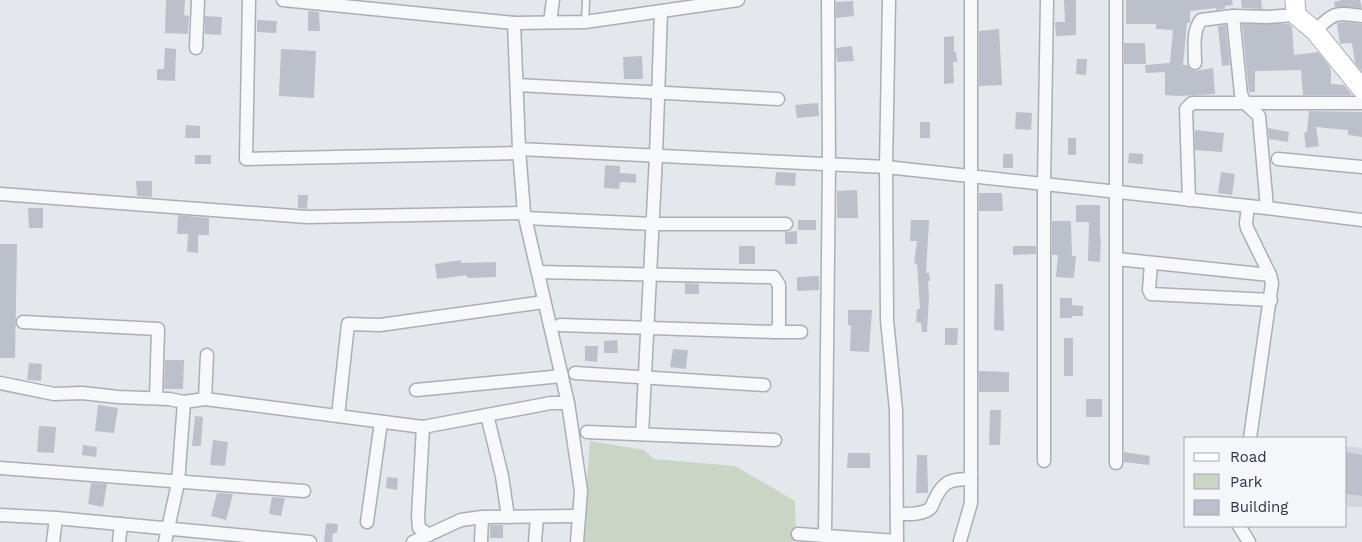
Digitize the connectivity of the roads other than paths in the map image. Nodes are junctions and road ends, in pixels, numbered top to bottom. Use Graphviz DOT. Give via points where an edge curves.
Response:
graph roads {
  1 [pos="198,0"];
  2 [pos="249,0"];
  3 [pos="283,0"];
  4 [pos="553,0"];
  5 [pos="586,0"];
  6 [pos="731,0"];
  7 [pos="828,0"];
  8 [pos="889,0"];
  9 [pos="972,0"];
  10 [pos="1047,0"];
  11 [pos="1116,0"];
  12 [pos="299,1"];
  13 [pos="329,2"];
  14 [pos="1296,7"];
  15 [pos="661,11"];
  16 [pos="1233,16"];
  17 [pos="1362,16"];
  18 [pos="550,22"];
  19 [pos="585,22"];
  20 [pos="514,23"];
  21 [pos="1315,31"];
  22 [pos="196,48"];
  23 [pos="1195,63"];
  24 [pos="517,85"];
  25 [pos="1362,90"];
  26 [pos="658,93"];
  27 [pos="778,99"];
  28 [pos="1244,103"];
  29 [pos="1362,103"];
  30 [pos="519,151"];
  31 [pos="656,156"];
  32 [pos="1278,159"];
  33 [pos="829,164"];
  34 [pos="886,167"];
  35 [pos="1362,167"];
  36 [pos="971,176"];
  37 [pos="1044,184"];
  38 [pos="1117,192"];
  39 [pos="0,194"];
  40 [pos="1189,200"];
  41 [pos="1248,206"];
  42 [pos="1267,208"];
  43 [pos="525,216"];
  44 [pos="1362,220"];
  45 [pos="653,224"];
  46 [pos="786,224"];
  47 [pos="1117,259"];
  48 [pos="1151,262"];
  49 [pos="538,272"];
  50 [pos="649,275"];
  51 [pos="1270,275"];
  52 [pos="1271,300"];
  53 [pos="544,302"];
  54 [pos="23,322"];
  55 [pos="560,325"];
  56 [pos="647,328"];
  57 [pos="774,332"];
  58 [pos="801,332"];
  59 [pos="207,355"];
  60 [pos="575,373"];
  61 [pos="562,376"];
  62 [pos="645,378"];
  63 [pos="0,383"];
  64 [pos="764,385"];
  65 [pos="416,390"];
  66 [pos="156,398"];
  67 [pos="206,399"];
  68 [pos="184,402"];
  69 [pos="568,403"];
  70 [pos="487,415"];
  71 [pos="338,416"];
  72 [pos="381,422"];
  73 [pos="423,427"];
  74 [pos="587,432"];
  75 [pos="642,434"];
  76 [pos="1250,437"];
  77 [pos="775,440"];
  78 [pos="1044,461"];
  79 [pos="1116,463"];
  80 [pos="0,468"];
  81 [pos="971,479"];
  82 [pos="178,482"];
  83 [pos="304,491"];
  84 [pos="897,514"];
  85 [pos="0,515"];
  86 [pos="578,516"];
  87 [pos="482,517"];
  88 [pos="508,517"];
  89 [pos="537,517"];
  90 [pos="56,518"];
  91 [pos="367,522"];
  92 [pos="121,524"];
  93 [pos="1239,527"];
  94 [pos="167,529"];
  95 [pos="798,534"];
  96 [pos="436,535"];
  97 [pos="825,536"];
  98 [pos="960,541"];
  99 [pos="53,542"];
  100 [pos="119,542"];
  101 [pos="165,542"];
  102 [pos="310,542"];
  103 [pos="413,542"];
  104 [pos="481,542"];
  105 [pos="535,542"];
  106 [pos="578,542"];
  107 [pos="897,542"];
  108 [pos="1249,542"];
  1 -- 22 [label="street"];
  2 -- 30 [label="street" via="246,159"];
  3 -- 12 [label="street"];
  4 -- 18 [label="street"];
  5 -- 19 [label="lane"];
  6 -- 15 [label="street"];
  7 -- 33 [label="street"];
  8 -- 34 [label="street"];
  9 -- 36 [label="street"];
  10 -- 37 [label="street"];
  11 -- 38 [label="street"];
  12 -- 13 [label="street"];
  13 -- 20 [label="street"];
  14 -- 16 [label="street" via="1268,17"];
  14 -- 21 [label="street"];
  15 -- 19 [label="street"];
  15 -- 26 [label="street"];
  16 -- 23 [label="street" via="1201,20 1195,34"];
  16 -- 28 [label="street"];
  17 -- 21 [label="street" via="1338,13"];
  18 -- 19 [label="street"];
  18 -- 20 [label="street"];
  20 -- 24 [label="street"];
  21 -- 25 [label="street"];
  24 -- 26 [label="street"];
  24 -- 30 [label="street"];
  26 -- 27 [label="street"];
  26 -- 31 [label="street"];
  28 -- 29 [label="street"];
  28 -- 40 [label="street" via="1192,103 1187,106"];
  28 -- 42 [label="street" via="1259,116"];
  30 -- 31 [label="street"];
  30 -- 43 [label="street"];
  31 -- 33 [label="street"];
  31 -- 45 [label="street"];
  32 -- 35 [label="street"];
  33 -- 34 [label="street"];
  33 -- 97 [label="street"];
  34 -- 36 [label="street"];
  34 -- 84 [label="street" via="887,320 896,410"];
  36 -- 37 [label="street"];
  36 -- 81 [label="street"];
  37 -- 38 [label="street"];
  37 -- 78 [label="street"];
  38 -- 40 [label="street"];
  38 -- 47 [label="street"];
  39 -- 43 [label="street" via="307,217"];
  40 -- 41 [label="street"];
  41 -- 42 [label="street"];
  41 -- 51 [label="street" via="1246,228"];
  42 -- 44 [label="street"];
  43 -- 45 [label="street"];
  43 -- 49 [label="street"];
  45 -- 46 [label="street"];
  45 -- 50 [label="street"];
  47 -- 48 [label="street"];
  47 -- 79 [label="street"];
  48 -- 51 [label="street"];
  48 -- 52 [label="street" via="1151,294"];
  49 -- 50 [label="street"];
  49 -- 53 [label="street"];
  50 -- 56 [label="street"];
  50 -- 57 [label="street" via="774,277 779,285 780,326"];
  51 -- 52 [label="street"];
  52 -- 76 [label="street"];
  53 -- 61 [label="street"];
  53 -- 71 [label="street" via="380,325 348,324"];
  54 -- 66 [label="street" via="158,329"];
  55 -- 56 [label="street"];
  56 -- 57 [label="street"];
  56 -- 62 [label="street"];
  57 -- 58 [label="street"];
  59 -- 67 [label="street"];
  60 -- 62 [label="street"];
  61 -- 65 [label="street"];
  61 -- 69 [label="street"];
  62 -- 64 [label="street"];
  62 -- 75 [label="street"];
  63 -- 66 [label="street" via="54,394"];
  66 -- 68 [label="street"];
  67 -- 68 [label="street"];
  67 -- 71 [label="street"];
  68 -- 82 [label="street"];
  69 -- 70 [label="street"];
  69 -- 86 [label="street" via="581,491"];
  70 -- 73 [label="street"];
  70 -- 88 [label="street"];
  71 -- 72 [label="street"];
  72 -- 73 [label="street"];
  72 -- 91 [label="street"];
  73 -- 96 [label="street" via="419,528"];
  74 -- 75 [label="street"];
  75 -- 77 [label="street"];
  80 -- 82 [label="street"];
  81 -- 84 [label="street" via="942,485 930,509 922,513"];
  81 -- 98 [label="street" via="971,503"];
  82 -- 83 [label="street"];
  82 -- 94 [label="street"];
  84 -- 107 [label="street"];
  85 -- 90 [label="street"];
  86 -- 89 [label="street"];
  86 -- 106 [label="street"];
  87 -- 88 [label="street"];
  87 -- 96 [label="street" via="461,520"];
  87 -- 104 [label="street"];
  88 -- 89 [label="street"];
  89 -- 105 [label="street"];
  90 -- 92 [label="street"];
  90 -- 99 [label="street"];
  92 -- 94 [label="street"];
  92 -- 100 [label="street"];
  93 -- 108 [label="street"];
  94 -- 101 [label="street"];
  94 -- 102 [label="street"];
  95 -- 97 [label="street"];
  96 -- 103 [label="street"];
  97 -- 107 [label="street"];
}
